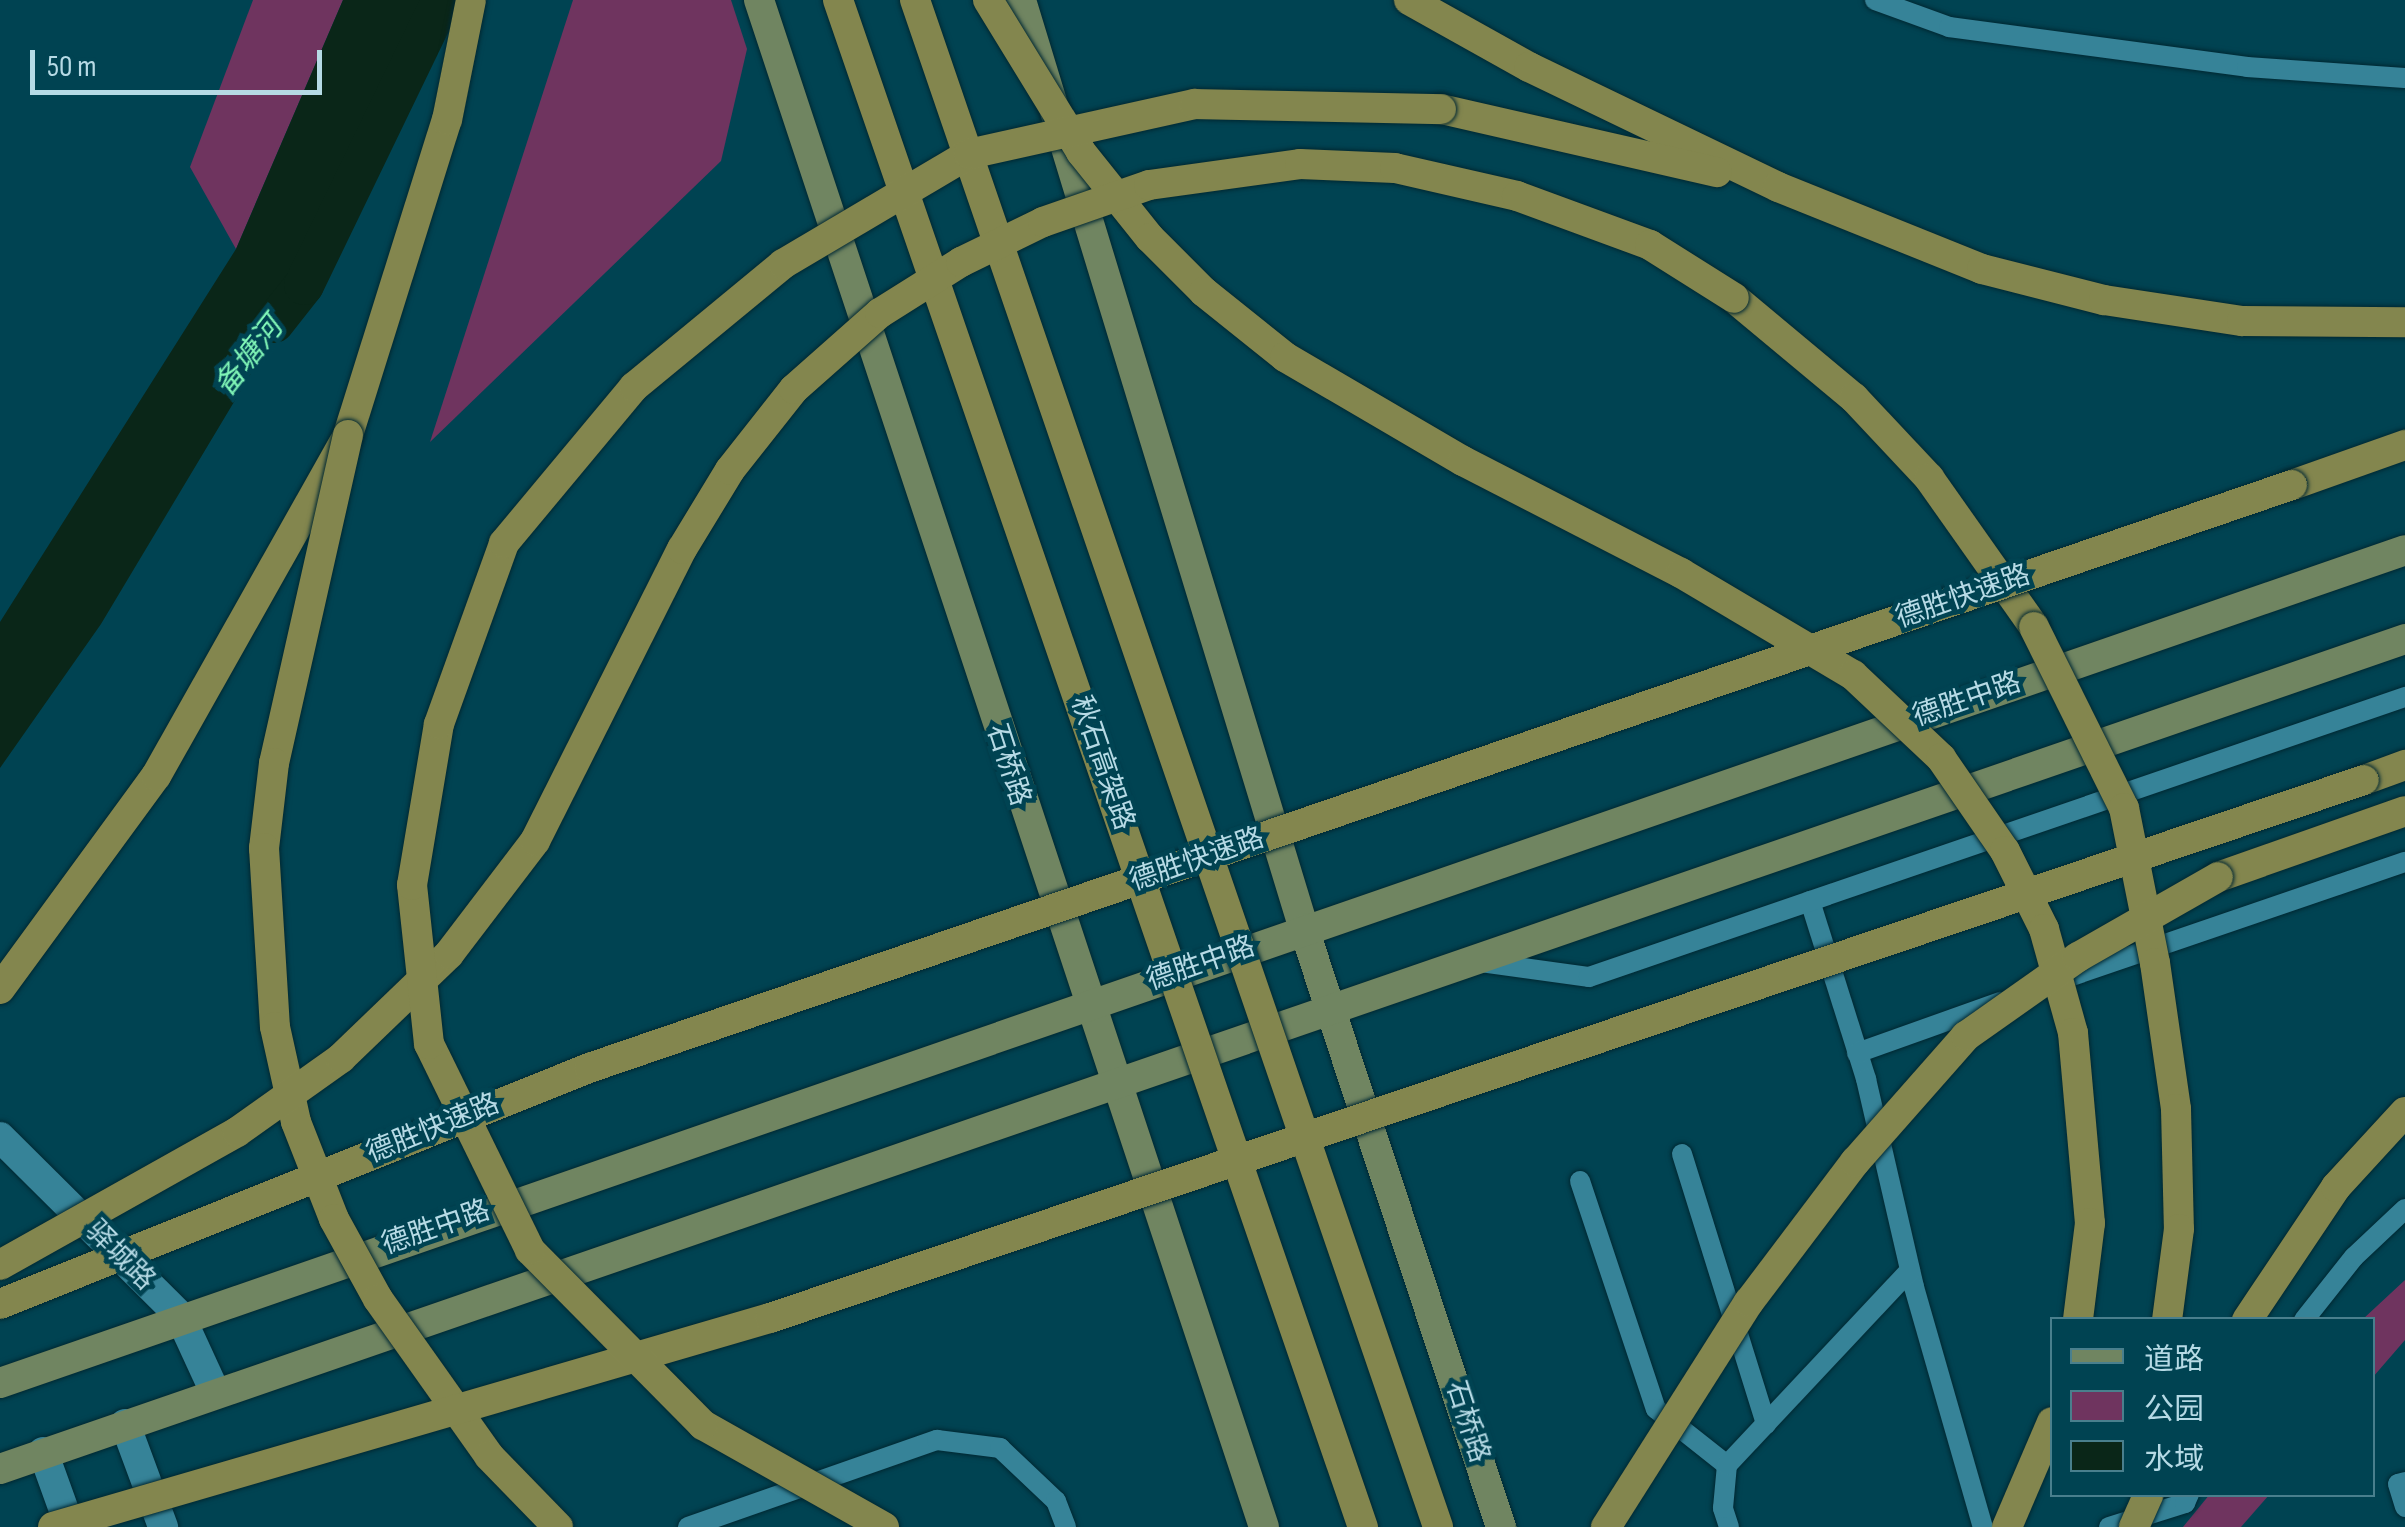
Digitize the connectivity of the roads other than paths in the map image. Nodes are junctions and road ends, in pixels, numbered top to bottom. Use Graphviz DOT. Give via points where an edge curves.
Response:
graph roads {
  1 [pos="471,0"];
  2 [pos="760,0"];
  3 [pos="838,0"];
  4 [pos="915,0"];
  5 [pos="988,0"];
  6 [pos="1021,0"];
  7 [pos="1409,0"];
  8 [pos="1876,0"];
  9 [pos="2405,78"];
  10 [pos="1778,187"];
  11 [pos="2405,322"];
  12 [pos="348,435"];
  13 [pos="2405,444"];
  14 [pos="2405,550"];
  15 [pos="2405,639"];
  16 [pos="2405,697"];
  17 [pos="2405,766"];
  18 [pos="2405,810"];
  19 [pos="2405,862"];
  20 [pos="1810,901"];
  21 [pos="1304,929"];
  22 [pos="1475,962"];
  23 [pos="0,989"];
  24 [pos="1086,1003"];
  25 [pos="1331,1009"];
  26 [pos="1858,1053"];
  27 [pos="1113,1086"];
  28 [pos="2405,1112"];
  29 [pos="0,1137"];
  30 [pos="1682,1154"];
  31 [pos="1580,1181"];
  32 [pos="2405,1209"];
  33 [pos="0,1265"];
  34 [pos="1910,1270"];
  35 [pos="0,1304"];
  36 [pos="180,1316"];
  37 [pos="2078,1317"];
  38 [pos="2167,1317"];
  39 [pos="2248,1317"];
  40 [pos="2306,1317"];
  41 [pos="0,1383"];
  42 [pos="215,1392"];
  43 [pos="125,1424"];
  44 [pos="1766,1424"];
  45 [pos="2050,1427"];
  46 [pos="43,1452"];
  47 [pos="1727,1466"];
  48 [pos="0,1468"];
  49 [pos="2405,1482"];
  50 [pos="2127,1497"];
  51 [pos="2148,1497"];
  52 [pos="2188,1497"];
  53 [pos="2405,1507"];
  54 [pos="53,1527"];
  55 [pos="70,1527"];
  56 [pos="163,1527"];
  57 [pos="558,1527"];
  58 [pos="688,1527"];
  59 [pos="884,1527"];
  60 [pos="1066,1527"];
  61 [pos="1264,1527"];
  62 [pos="1363,1527"];
  63 [pos="1438,1527"];
  64 [pos="1502,1527"];
  65 [pos="1606,1527"];
  66 [pos="1729,1527"];
  67 [pos="1982,1527"];
  68 [pos="2006,1527"];
  69 [pos="2110,1527"];
  70 [pos="2121,1527"];
  71 [pos="2134,1527"];
  1 -- 12 [label="highway" via="447,120"];
  2 -- 24 [label="main road, 石桥路"];
  3 -- 62 [label="highway, 秋石高架路, bridge"];
  4 -- 63 [label="highway, bridge"];
  5 -- 37 [label="highway, bridge" via="1104,181 1204,292 1258,336 1369,410 1681,573 1852,675 1941,758 2006,851 2044,929 2073,1033 2090,1223"];
  6 -- 21 [label="main road, 石桥路"];
  7 -- 10 [label="highway" via="1529,67"];
  8 -- 9 [label="lane" via="1967,30 2247,68"];
  10 -- 11 [label="highway" via="1982,269 2104,300 2242,320"];
  10 -- 59 [label="highway, bridge" via="1442,109 1195,104 969,154 784,264 634,387 504,542 439,724 412,885 429,1044 530,1250 703,1425"];
  12 -- 23 [label="highway, bridge" via="156,776"];
  12 -- 57 [label="highway, bridge" via="272,780 264,922 275,1028 296,1122 334,1219 378,1299 489,1456"];
  13 -- 35 [label="highway, 德胜快速路, bridge" via="589,1068"];
  14 -- 21 [label="main road, 德胜中路, bridge"];
  15 -- 22 [label="main road, bridge"];
  16 -- 20 [label="lane"];
  17 -- 54 [label="highway, bridge" via="770,1318"];
  18 -- 65 [label="highway, bridge" via="2218,877 2078,957 1966,1036 1855,1162 1749,1302"];
  19 -- 26 [label="lane"];
  20 -- 22 [label="lane" via="1589,978"];
  20 -- 26 [label="lane"];
  21 -- 24 [label="main road, 德胜中路"];
  21 -- 25 [label="main road, 石桥路"];
  22 -- 25 [label="main road"];
  24 -- 27 [label="main road, 石桥路"];
  24 -- 36 [label="main road, 德胜中路"];
  25 -- 27 [label="main road"];
  25 -- 64 [label="main road, 石桥路"];
  26 -- 34 [label="lane"];
  27 -- 42 [label="main road"];
  27 -- 61 [label="main road, 石桥路"];
  28 -- 39 [label="highway" via="2336,1187"];
  29 -- 36 [label="street, 驿城路"];
  30 -- 44 [label="lane"];
  31 -- 47 [label="lane" via="1656,1409"];
  32 -- 40 [label="lane" via="2354,1257"];
  33 -- 38 [label="highway, bridge" via="237,1132 341,1058 449,954 535,840 682,549 730,470 794,390 880,312 1043,222 1149,185 1300,164 1395,168 1465,184 1650,245 1734,298 1796,348 1930,478 2034,628 2124,808 2176,1109 2179,1229"];
  34 -- 44 [label="lane"];
  34 -- 67 [label="lane"];
  36 -- 41 [label="main road, 德胜中路"];
  36 -- 42 [label="street, 驿城路"];
  42 -- 43 [label="main road"];
  43 -- 46 [label="main road"];
  43 -- 56 [label="street"];
  44 -- 47 [label="lane"];
  45 -- 68 [label="highway"];
  46 -- 48 [label="main road"];
  46 -- 55 [label="street"];
  47 -- 66 [label="lane" via="1723,1508"];
  49 -- 53 [label="lane" via="2398,1484"];
  50 -- 70 [label="highway"];
  51 -- 71 [label="highway, bridge"];
  52 -- 69 [label="lane"];
  58 -- 60 [label="lane" via="937,1440 1000,1448 1056,1501"];
}
